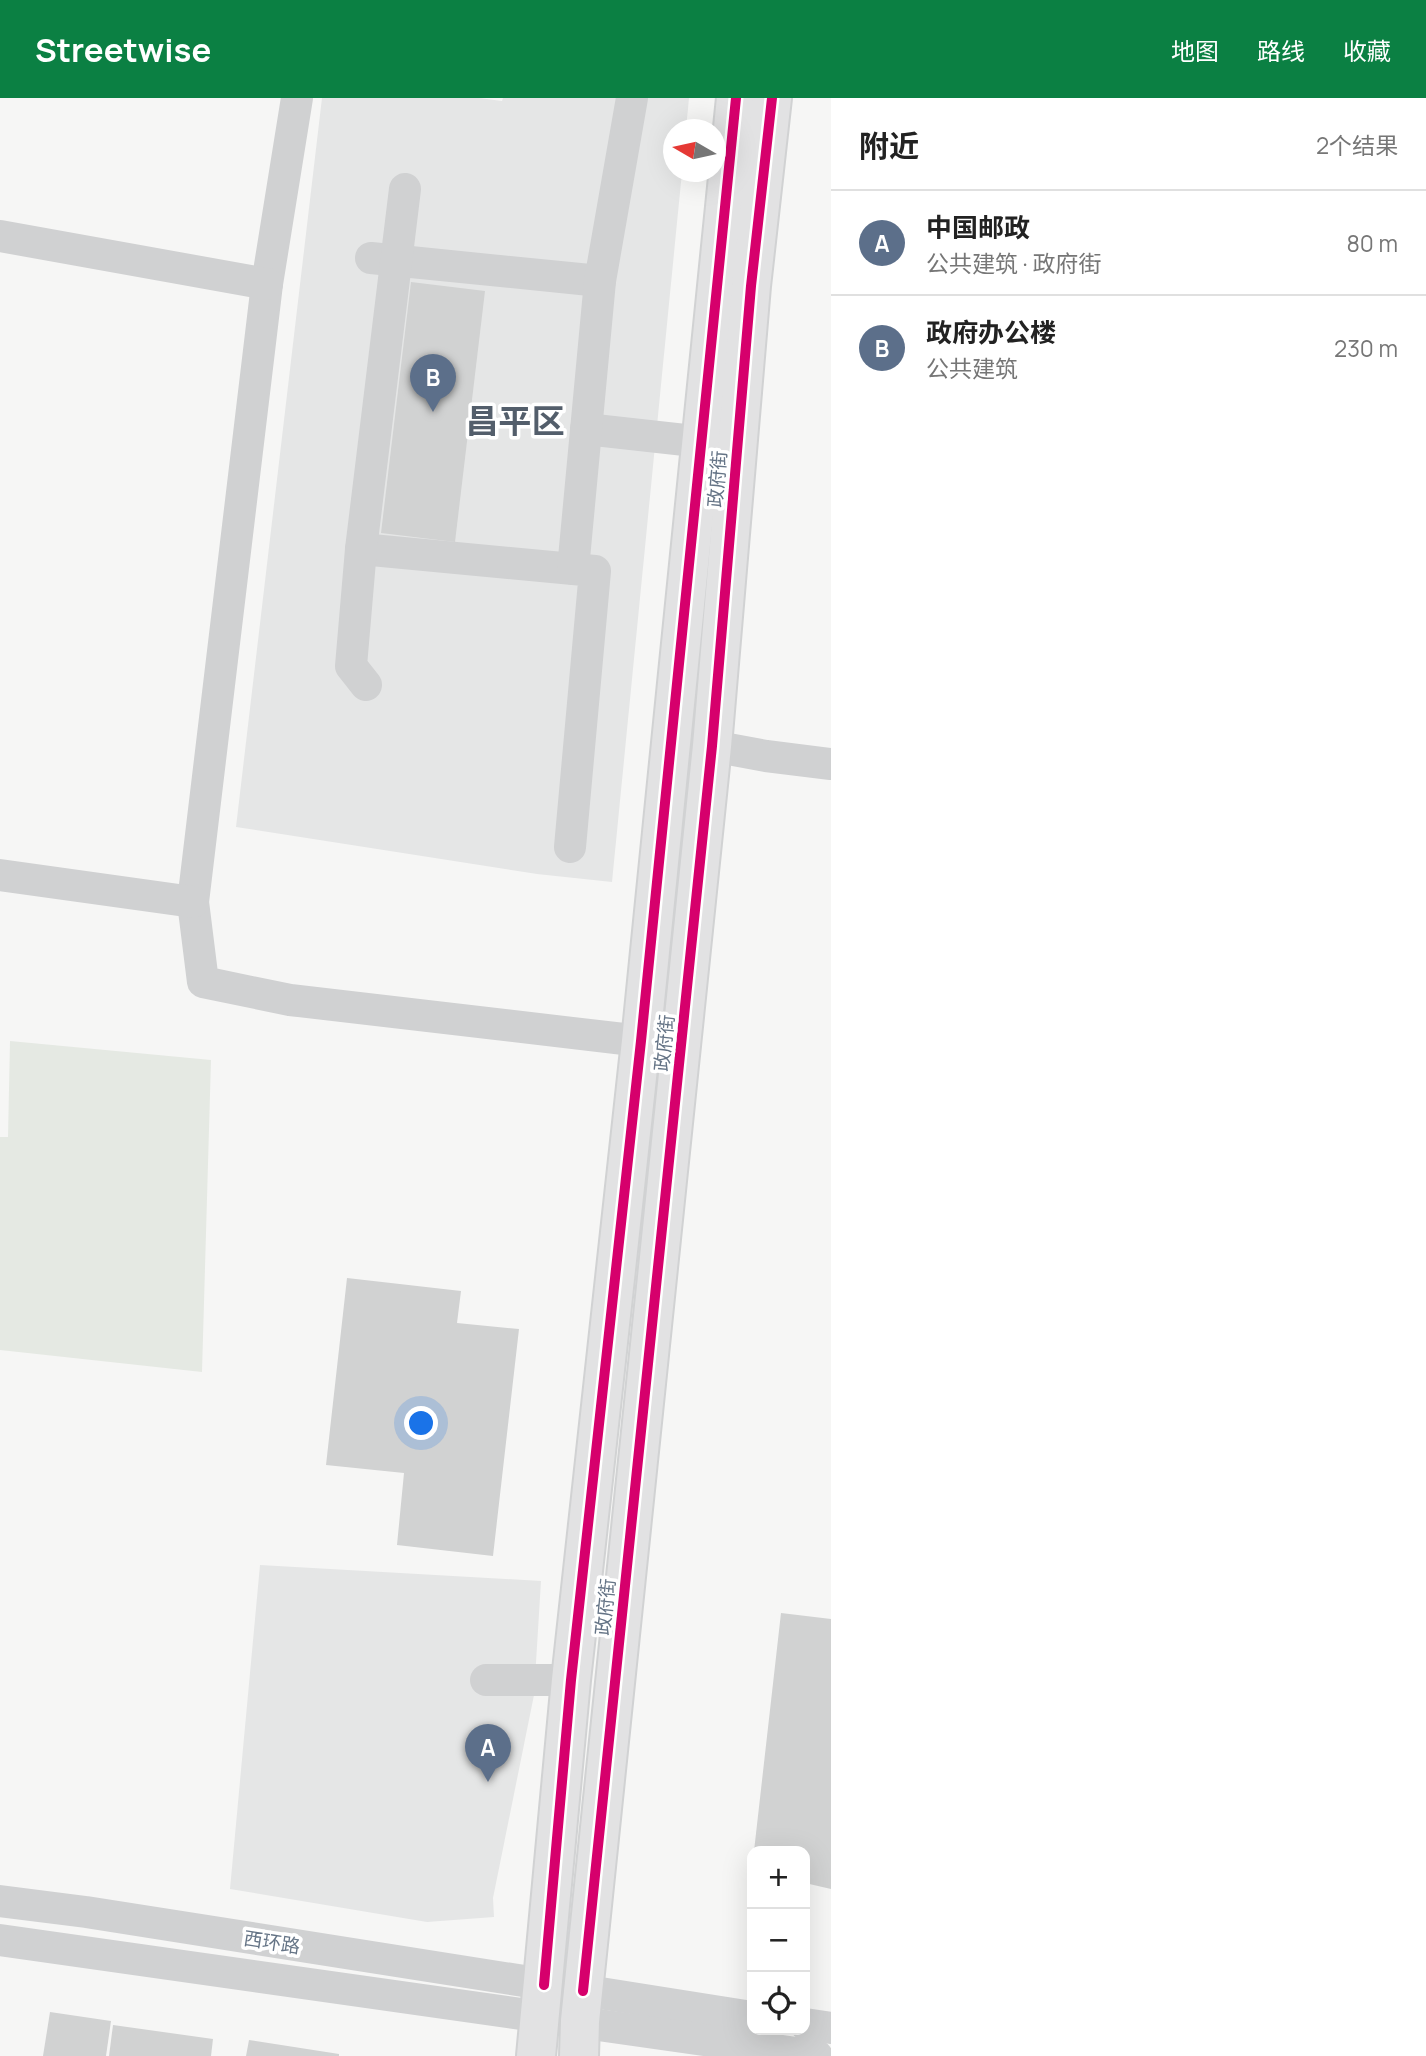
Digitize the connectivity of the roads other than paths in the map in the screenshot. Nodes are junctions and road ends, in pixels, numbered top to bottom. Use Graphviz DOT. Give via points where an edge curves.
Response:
graph roads {
  1 [pos="297,98"];
  2 [pos="632,98"];
  3 [pos="736,98"];
  4 [pos="772,98"];
  5 [pos="405,189"];
  6 [pos="0,236"];
  7 [pos="383,260"];
  8 [pos="600,281"];
  9 [pos="267,284"];
  10 [pos="586,429"];
  11 [pos="703,442"];
  12 [pos="361,549"];
  13 [pos="573,569"];
  14 [pos="366,685"];
  15 [pos="712,746"];
  16 [pos="831,764"];
  17 [pos="570,847"];
  18 [pos="0,875"];
  19 [pos="193,902"];
  20 [pos="641,1041"];
  21 [pos="571,1680"];
  22 [pos="486,1681"];
  23 [pos="0,1901"];
  24 [pos="0,1940"];
  25 [pos="542,2001"];
  26 [pos="747,2017"];
  27 [pos="581,2023"];
  28 [pos="810,2025"];
  29 [pos="831,2028"];
  30 [pos="537,2056"];
  31 [pos="817,2056"];
  1 -- 9 [label="street"];
  2 -- 8 [label="street"];
  3 -- 11 [label="main road, 政府街"];
  4 -- 15 [label="main road, 政府街" via="751,286"];
  5 -- 7 [label="street"];
  6 -- 9 [label="street"];
  7 -- 8 [label="street"];
  7 -- 12 [label="street"];
  8 -- 10 [label="street"];
  9 -- 19 [label="street"];
  10 -- 11 [label="street"];
  10 -- 13 [label="street"];
  11 -- 20 [label="main road, 政府街"];
  12 -- 13 [label="street"];
  12 -- 14 [label="street" via="351,666"];
  13 -- 17 [label="street" via="595,571"];
  15 -- 16 [label="street"];
  15 -- 27 [label="main road, 政府街"];
  18 -- 19 [label="street"];
  19 -- 20 [label="street" via="203,982 290,1000"];
  20 -- 21 [label="main road, 政府街"];
  21 -- 22 [label="street"];
  21 -- 25 [label="main road, 政府街"];
  23 -- 25 [label="street, 西环路" via="86,1912"];
  24 -- 25 [label="street, 西环路" via="464,2007"];
  25 -- 27 [label="street"];
  25 -- 30 [label="main road, 政府街"];
  26 -- 27 [label="street"];
  27 -- 31 [label="street"];
  28 -- 29 [label="street"];
}
